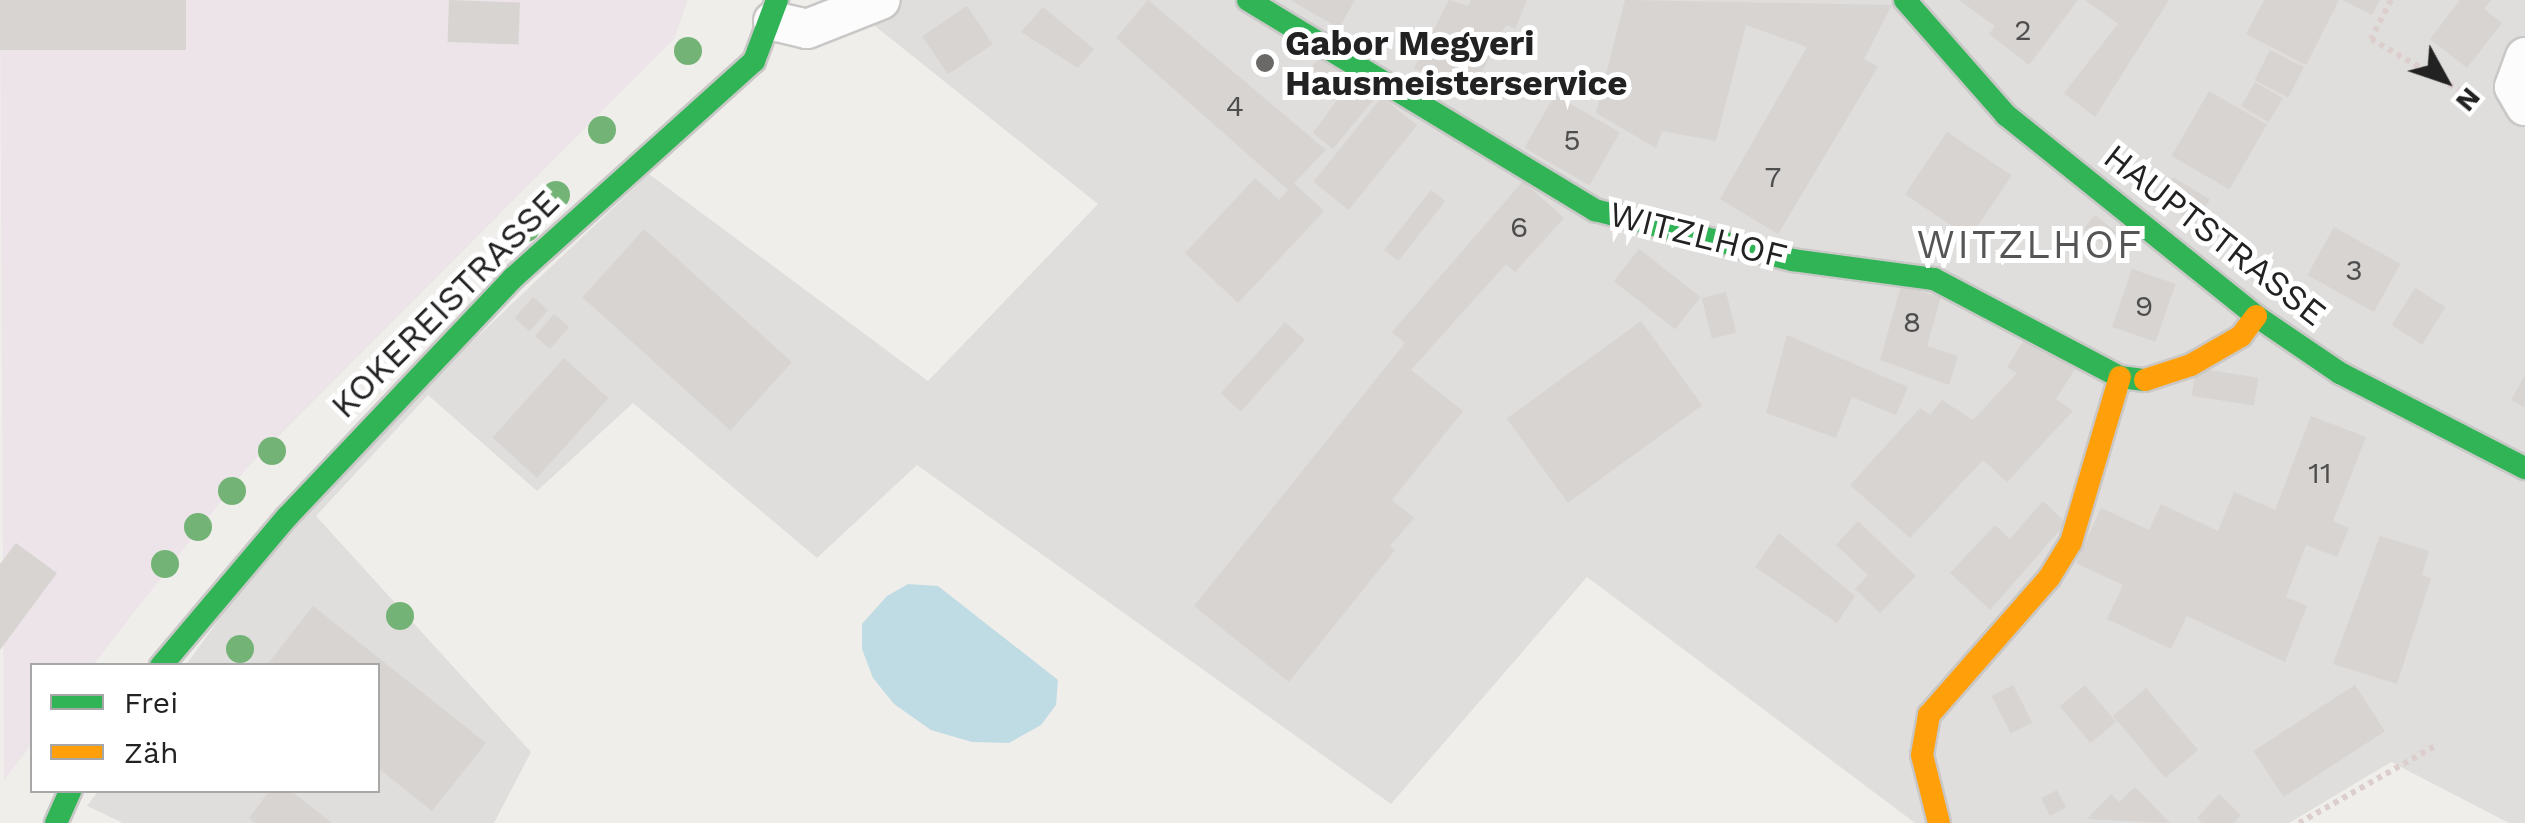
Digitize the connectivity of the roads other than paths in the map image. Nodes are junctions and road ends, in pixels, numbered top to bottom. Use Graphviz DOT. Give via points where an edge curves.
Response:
graph roads {
  1 [pos="880,0"];
  2 [pos="1248,0"];
  3 [pos="1906,0"];
  4 [pos="775,10"];
  5 [pos="2256,316"];
  6 [pos="2120,377"];
  7 [pos="2525,468"];
  8 [pos="164,663"];
  9 [pos="70,793"];
  10 [pos="56,823"];
  11 [pos="1939,823"];
  1 -- 4 [label="street" via="807,30"];
  2 -- 6 [label="street, WITZLHOF" via="1595,210 1793,260 1934,279"];
  3 -- 5 [label="street, HAUPTSTRASSE" via="2006,115"];
  4 -- 8 [label="street, KOKEREISTRASSE" via="754,61 721,97 513,278 287,517"];
  5 -- 6 [label="street" via="2242,336 2191,365 2148,380"];
  5 -- 7 [label="street, HAUPTSTRASSE" via="2340,373"];
  6 -- 11 [label="street" via="2071,542 2049,578 1929,715 1922,755"];
  9 -- 10 [label="street"];
}
